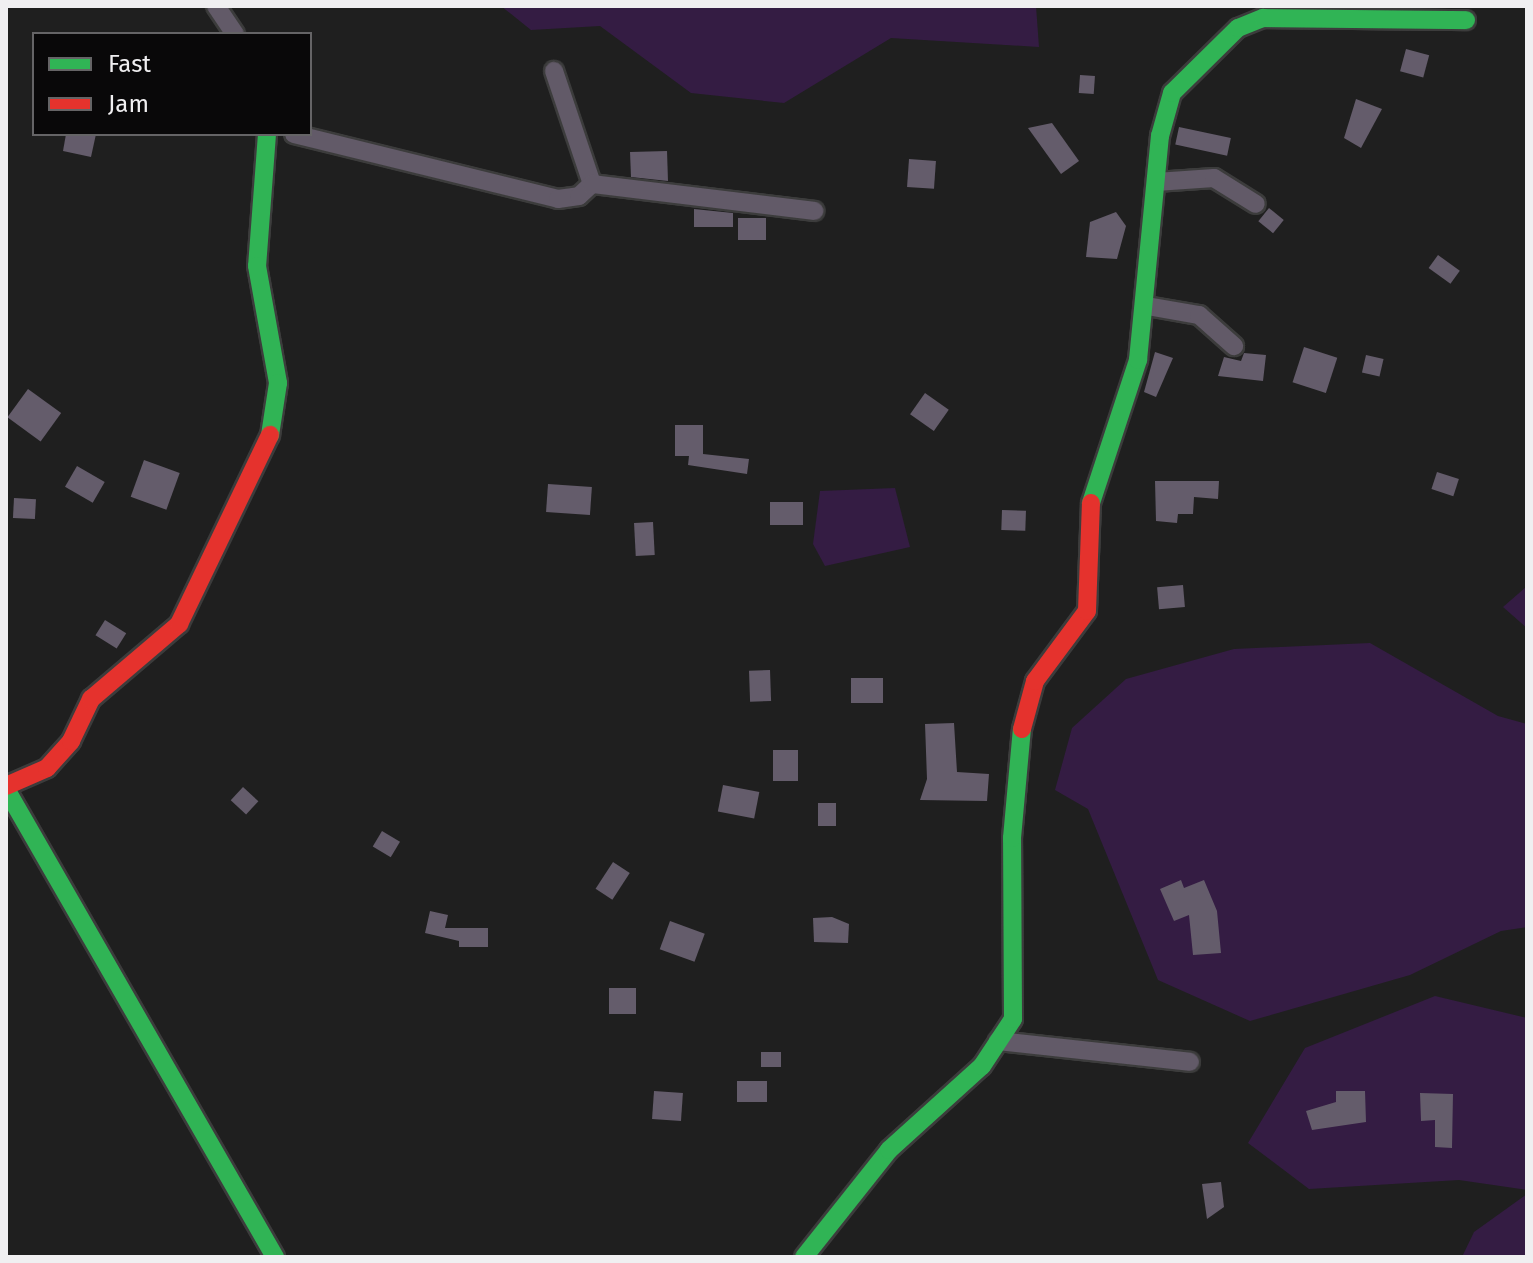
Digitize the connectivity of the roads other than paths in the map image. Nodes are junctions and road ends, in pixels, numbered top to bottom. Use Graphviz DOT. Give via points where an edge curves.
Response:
graph roads {
  1 [pos="216,6"];
  2 [pos="1366,13"];
  3 [pos="1466,20"];
  4 [pos="234,32"];
  5 [pos="554,71"];
  6 [pos="267,136"];
  7 [pos="302,136"];
  8 [pos="1156,182"];
  9 [pos="592,184"];
  10 [pos="1256,204"];
  11 [pos="814,211"];
  12 [pos="1147,306"];
  13 [pos="1234,346"];
  14 [pos="6,787"];
  15 [pos="998,1041"];
  16 [pos="1190,1062"];
  17 [pos="275,1257"];
  18 [pos="804,1257"];
  1 -- 4 [label="street"];
  2 -- 3 [label="street"];
  2 -- 8 [label="street" via="1263,18 1238,28 1172,93"];
  5 -- 9 [label="street"];
  6 -- 14 [label="street" via="257,266 278,383 268,444 179,624 91,699 71,741 47,768"];
  7 -- 9 [label="street" via="558,199 579,196"];
  8 -- 10 [label="street" via="1214,178"];
  8 -- 12 [label="street"];
  9 -- 11 [label="street"];
  12 -- 13 [label="street" via="1199,315"];
  12 -- 15 [label="street" via="1138,360 1091,499 1087,611 1035,681 1022,728 1012,838 1017,987 1013,1019"];
  14 -- 17 [label="street"];
  15 -- 16 [label="street"];
  15 -- 18 [label="street" via="982,1066 889,1150"];
}
